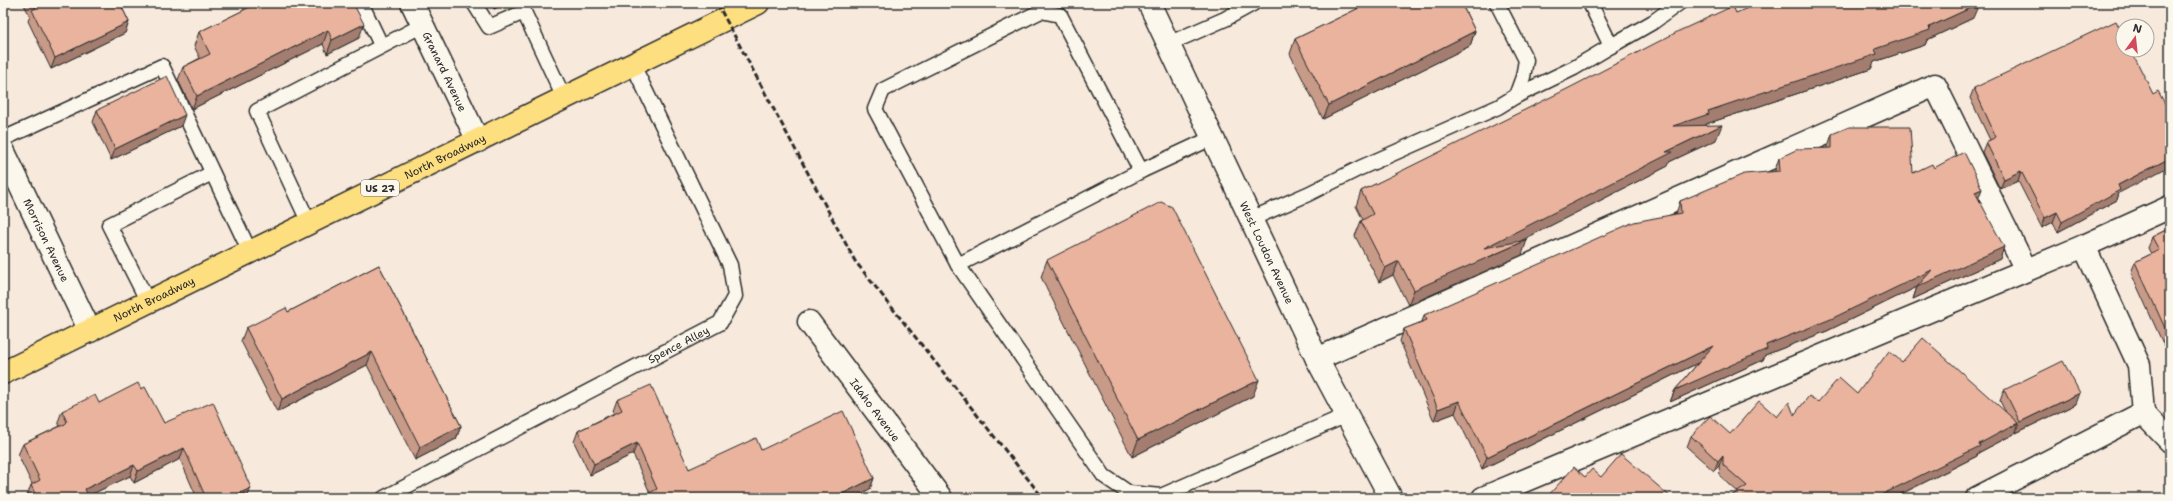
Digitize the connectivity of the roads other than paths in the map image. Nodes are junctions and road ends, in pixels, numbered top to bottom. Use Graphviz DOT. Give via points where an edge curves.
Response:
graph roads {
  1 [pos="361,3"];
  2 [pos="412,3"];
  3 [pos="474,3"];
  4 [pos="758,3"];
  5 [pos="1149,3"];
  6 [pos="1497,3"];
  7 [pos="1590,3"];
  8 [pos="1679,3"];
  9 [pos="1245,5"];
  10 [pos="736,8"];
  11 [pos="423,25"];
  12 [pos="1168,44"];
  13 [pos="381,45"];
  14 [pos="1611,46"];
  15 [pos="633,65"];
  16 [pos="1516,96"];
  17 [pos="564,98"];
  18 [pos="1212,138"];
  19 [pos="3,139"];
  20 [pos="478,141"];
  21 [pos="3,150"];
  22 [pos="1141,171"];
  23 [pos="212,173"];
  24 [pos="2170,207"];
  25 [pos="1251,219"];
  26 [pos="309,223"];
  27 [pos="2084,246"];
  28 [pos="250,252"];
  29 [pos="958,265"];
  30 [pos="2026,270"];
  31 [pos="148,302"];
  32 [pos="810,322"];
  33 [pos="90,331"];
  34 [pos="1317,359"];
  35 [pos="3,373"];
  36 [pos="2143,413"];
  37 [pos="1347,415"];
  38 [pos="2170,441"];
  39 [pos="384,498"];
  40 [pos="941,498"];
  41 [pos="1391,498"];
  42 [pos="1483,498"];
  43 [pos="1977,498"];
  1 -- 13 [label="lane"];
  2 -- 11 [label="street, Granard Avenue"];
  3 -- 17 [label="lane" via="489,27 524,12"];
  4 -- 10 [label="main road, North Broadway / US 27"];
  5 -- 12 [label="street, West Loudon Avenue"];
  6 -- 16 [label="lane" via="1526,60"];
  7 -- 14 [label="lane"];
  8 -- 14 [label="lane" via="1654,22"];
  9 -- 12 [label="lane"];
  10 -- 15 [label="main road, North Broadway / US 27"];
  11 -- 13 [label="lane"];
  11 -- 20 [label="street, Granard Avenue"];
  12 -- 18 [label="street, West Loudon Avenue"];
  13 -- 26 [label="lane" via="257,111"];
  14 -- 16 [label="lane" via="1574,68"];
  15 -- 17 [label="main road, North Broadway / US 27"];
  15 -- 39 [label="lane, Spence Alley" via="730,265 735,296 720,324"];
  16 -- 25 [label="lane" via="1498,107"];
  17 -- 20 [label="main road, North Broadway / US 27"];
  18 -- 22 [label="lane"];
  18 -- 25 [label="street, West Loudon Avenue"];
  19 -- 23 [label="lane" via="162,66"];
  20 -- 26 [label="main road, North Broadway / US 27"];
  21 -- 33 [label="street, Morrison Avenue"];
  22 -- 29 [label="lane"];
  22 -- 29 [label="lane" via="1060,14 1041,10 883,90 875,109"];
  23 -- 28 [label="lane"];
  23 -- 31 [label="lane" via="109,225"];
  24 -- 27 [label="street"];
  25 -- 34 [label="street, West Loudon Avenue"];
  26 -- 28 [label="main road, North Broadway / US 27"];
  27 -- 30 [label="street"];
  27 -- 36 [label="street" via="2139,365"];
  28 -- 31 [label="main road, North Broadway / US 27"];
  29 -- 37 [label="lane" via="1104,476 1129,493 1161,496"];
  30 -- 34 [label="street" via="1934,85"];
  30 -- 42 [label="street"];
  31 -- 33 [label="main road, North Broadway / US 27"];
  32 -- 40 [label="street, Idaho Avenue"];
  33 -- 35 [label="main road, North Broadway / US 27"];
  34 -- 37 [label="street, West Loudon Avenue"];
  36 -- 38 [label="street"];
  36 -- 43 [label="street"];
  37 -- 41 [label="street, West Loudon Avenue"];
}
